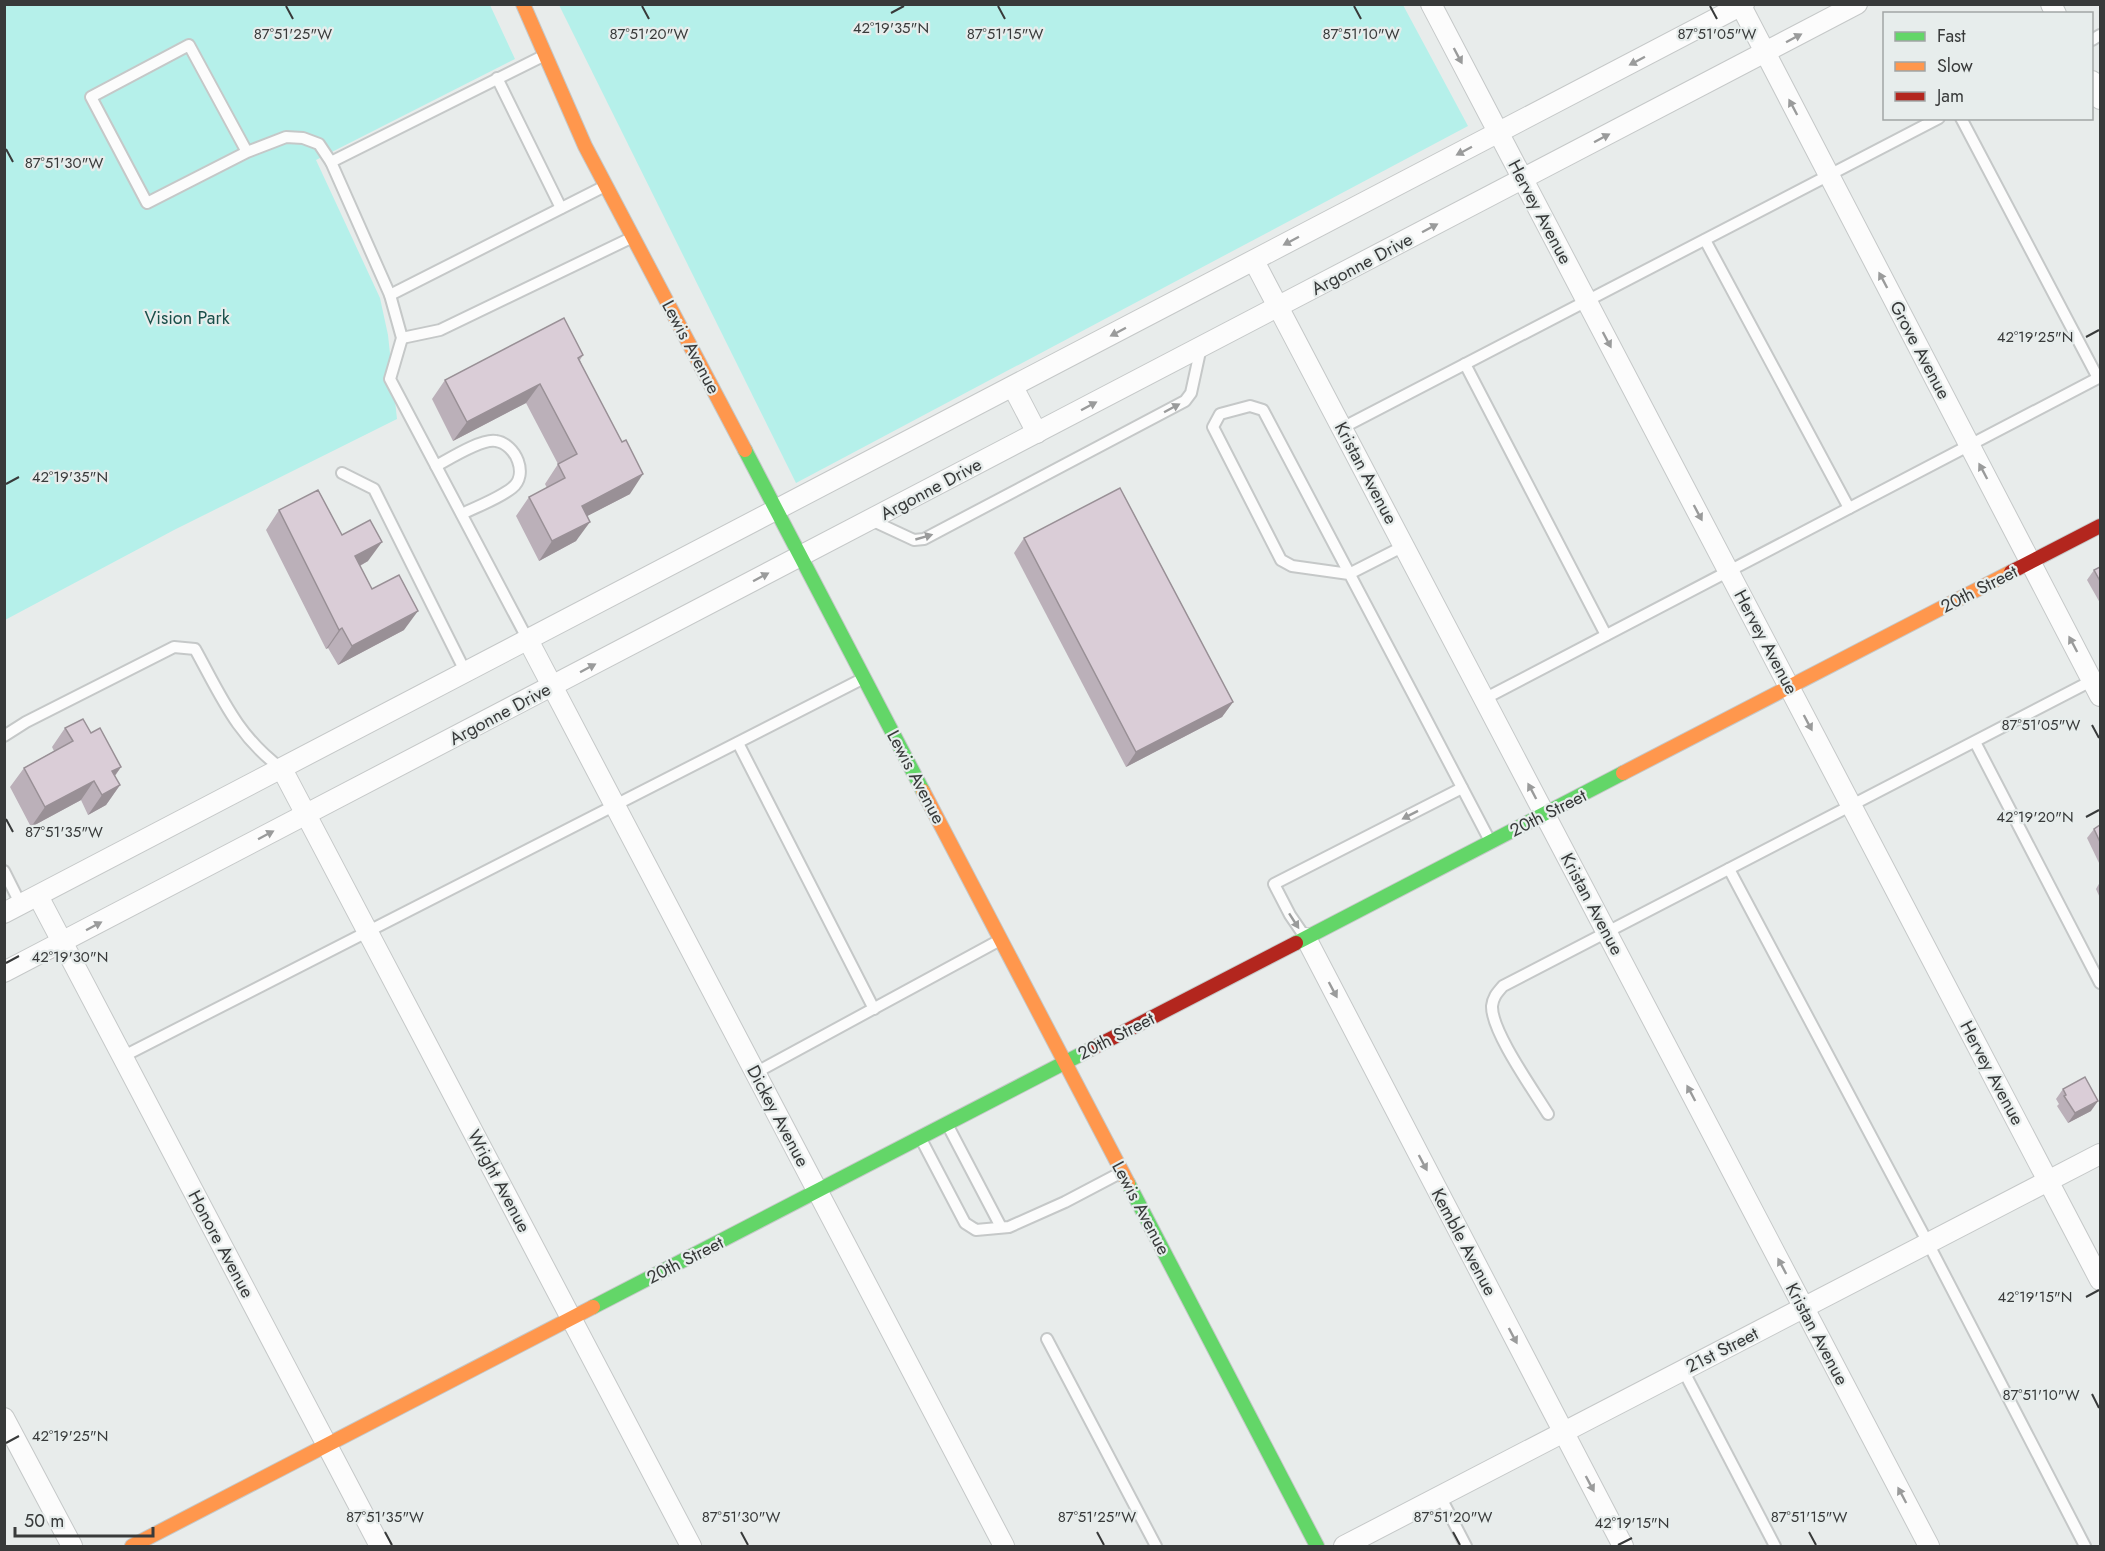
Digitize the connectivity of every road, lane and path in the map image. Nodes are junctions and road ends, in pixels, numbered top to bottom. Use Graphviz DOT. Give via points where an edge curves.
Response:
graph roads {
  1 [pos="523,4"];
  2 [pos="1857,4"];
  3 [pos="1742,5"];
  4 [pos="1436,6"];
  5 [pos="1765,53"];
  6 [pos="545,55"];
  7 [pos="497,78"];
  8 [pos="2093,85"];
  9 [pos="2100,99"];
  10 [pos="1935,120"];
  11 [pos="1962,120"];
  12 [pos="1498,133"];
  13 [pos="247,152"];
  14 [pos="331,162"];
  15 [pos="1829,176"];
  16 [pos="1523,180"];
  17 [pos="606,186"];
  18 [pos="561,208"];
  19 [pos="633,237"];
  20 [pos="1705,240"];
  21 [pos="1254,261"];
  22 [pos="390,295"];
  23 [pos="1587,302"];
  24 [pos="1279,307"];
  25 [pos="402,338"];
  26 [pos="1201,348"];
  27 [pos="1465,364"];
  28 [pos="2099,378"];
  29 [pos="1013,387"];
  30 [pos="1342,428"];
  31 [pos="1037,433"];
  32 [pos="1970,446"];
  33 [pos="436,466"];
  34 [pos="342,473"];
  35 [pos="1850,508"];
  36 [pos="777,510"];
  37 [pos="462,514"];
  38 [pos="871,520"];
  39 [pos="2100,526"];
  40 [pos="1404,546"];
  41 [pos="801,556"];
  42 [pos="2031,562"];
  43 [pos="1729,571"];
  44 [pos="1349,574"];
  45 [pos="1606,635"];
  46 [pos="528,640"];
  47 [pos="466,673"];
  48 [pos="864,678"];
  49 [pos="2098,684"];
  50 [pos="553,686"];
  51 [pos="1789,687"];
  52 [pos="1484,699"];
  53 [pos="4,736"];
  54 [pos="1975,742"];
  55 [pos="738,743"];
  56 [pos="282,769"];
  57 [pos="1462,788"];
  58 [pos="615,805"];
  59 [pos="1851,805"];
  60 [pos="1545,814"];
  61 [pos="306,815"];
  62 [pos="1490,842"];
  63 [pos="1729,869"];
  64 [pos="4,871"];
  65 [pos="21,905"];
  66 [pos="368,932"];
  67 [pos="1607,932"];
  68 [pos="1306,938"];
  69 [pos="1001,940"];
  70 [pos="62,942"];
  71 [pos="4,972"];
  72 [pos="2100,983"];
  73 [pos="874,1009"];
  74 [pos="122,1057"];
  75 [pos="1065,1063"];
  76 [pos="755,1073"];
  77 [pos="1548,1114"];
  78 [pos="947,1124"];
  79 [pos="920,1138"];
  80 [pos="2100,1154"];
  81 [pos="1122,1172"];
  82 [pos="2049,1181"];
  83 [pos="818,1191"];
  84 [pos="1000,1227"];
  85 [pos="1928,1243"];
  86 [pos="2100,1280"];
  87 [pos="1804,1308"];
  88 [pos="571,1319"];
  89 [pos="1047,1340"];
  90 [pos="1683,1370"];
  91 [pos="4,1418"];
  92 [pos="1563,1432"];
  93 [pos="327,1445"];
  94 [pos="1440,1496"];
  95 [pos="72,1546"];
  96 [pos="132,1546"];
  97 [pos="380,1546"];
  98 [pos="691,1546"];
  99 [pos="1004,1546"];
  100 [pos="1156,1546"];
  101 [pos="1317,1546"];
  102 [pos="1344,1546"];
  103 [pos="1466,1546"];
  104 [pos="1623,1546"];
  105 [pos="1774,1546"];
  106 [pos="1929,1546"];
  107 [pos="2085,1546"];
  1 -- 6 [label="street, Lewis Avenue"];
  5 -- 2 [label="street, Argonne Drive, one-way"];
  3 -- 5 [label="street, Grove Avenue"];
  3 -- 12 [label="street, one-way"];
  4 -- 12 [label="street, Hervey Avenue, one-way"];
  15 -- 5 [label="street, Grove Avenue, one-way"];
  16 -- 5 [label="street, Argonne Drive, one-way"];
  6 -- 7 [label="lane"];
  6 -- 17 [label="street, Lewis Avenue"];
  7 -- 14 [label="lane"];
  7 -- 18 [label="lane"];
  8 -- 9 [label="street"];
  10 -- 15 [label="lane"];
  11 -- 28 [label="lane"];
  12 -- 16 [label="street, Hervey Avenue"];
  12 -- 21 [label="street, one-way"];
  13 -- 13 [label="lane" via="147,203 91,97 189,45"];
  13 -- 14 [label="lane" via="286,137 303,138 319,144"];
  14 -- 22 [label="lane"];
  15 -- 20 [label="lane"];
  32 -- 15 [label="street, Grove Avenue, one-way"];
  16 -- 23 [label="street, Hervey Avenue"];
  24 -- 16 [label="street, Argonne Drive, one-way"];
  17 -- 18 [label="lane"];
  17 -- 19 [label="street, Lewis Avenue"];
  18 -- 22 [label="lane"];
  19 -- 25 [label="lane" via="440,330"];
  19 -- 36 [label="street, Lewis Avenue"];
  20 -- 23 [label="lane"];
  20 -- 35 [label="lane"];
  21 -- 24 [label="street, Kristan Avenue"];
  21 -- 29 [label="street, one-way"];
  22 -- 25 [label="lane"];
  23 -- 27 [label="lane"];
  23 -- 43 [label="street, Hervey Avenue, one-way"];
  24 -- 26 [label="street, Argonne Drive"];
  24 -- 30 [label="street, Kristan Avenue"];
  25 -- 33 [label="lane" via="390,379"];
  31 -- 26 [label="street, Argonne Drive, one-way"];
  38 -- 26 [label="lane, one-way" via="914,540 924,539 1185,401 1191,393"];
  27 -- 30 [label="lane"];
  27 -- 45 [label="lane"];
  28 -- 32 [label="lane"];
  29 -- 31 [label="street"];
  29 -- 36 [label="street"];
  30 -- 40 [label="street, Kristan Avenue"];
  31 -- 38 [label="street, Argonne Drive"];
  32 -- 35 [label="lane"];
  42 -- 32 [label="street, Grove Avenue, one-way"];
  33 -- 37 [label="lane"];
  33 -- 37 [label="lane" via="485,442 497,441 517,457 519,480 513,488"];
  34 -- 47 [label="lane" via="374,489"];
  35 -- 43 [label="lane"];
  36 -- 41 [label="street, Lewis Avenue"];
  36 -- 46 [label="street"];
  37 -- 46 [label="lane"];
  38 -- 41 [label="street, Argonne Drive"];
  39 -- 42 [label="street, 20th Street"];
  40 -- 44 [label="lane"];
  40 -- 52 [label="street, Kristan Avenue"];
  41 -- 48 [label="street, Lewis Avenue"];
  50 -- 41 [label="street, Argonne Drive, one-way"];
  49 -- 42 [label="street, Grove Avenue, one-way"];
  42 -- 51 [label="street, 20th Street"];
  43 -- 45 [label="lane"];
  43 -- 51 [label="street, Hervey Avenue"];
  44 -- 44 [label="lane" via="1263,410 1250,406 1220,414 1213,426 1281,560 1292,566"];
  44 -- 57 [label="lane"];
  45 -- 52 [label="lane"];
  46 -- 47 [label="street"];
  46 -- 50 [label="street, Dickey Avenue"];
  47 -- 56 [label="street"];
  48 -- 55 [label="lane"];
  48 -- 69 [label="street, Lewis Avenue"];
  49 -- 54 [label="lane"];
  50 -- 58 [label="street, Dickey Avenue"];
  50 -- 61 [label="street, Argonne Drive"];
  51 -- 59 [label="street, Hervey Avenue, one-way"];
  51 -- 60 [label="street, 20th Street"];
  60 -- 52 [label="street, Kristan Avenue, one-way"];
  53 -- 56 [label="lane" via="174,647 195,649 237,726 263,755"];
  54 -- 59 [label="lane"];
  54 -- 72 [label="lane"];
  55 -- 58 [label="lane"];
  55 -- 73 [label="lane"];
  56 -- 61 [label="street, Wright Avenue"];
  56 -- 65 [label="street"];
  57 -- 62 [label="lane"];
  57 -- 68 [label="lane, one-way" via="1274,884"];
  58 -- 66 [label="lane"];
  58 -- 76 [label="street, Dickey Avenue"];
  59 -- 63 [label="lane"];
  59 -- 82 [label="street, Hervey Avenue"];
  60 -- 62 [label="street, 20th Street"];
  60 -- 67 [label="street, Kristan Avenue"];
  61 -- 66 [label="street, Wright Avenue"];
  70 -- 61 [label="street, Argonne Drive, one-way"];
  62 -- 68 [label="street, 20th Street"];
  63 -- 67 [label="lane"];
  63 -- 85 [label="lane"];
  64 -- 65 [label="lane"];
  65 -- 70 [label="street, Honore Avenue"];
  66 -- 74 [label="lane"];
  66 -- 88 [label="street, Wright Avenue"];
  67 -- 77 [label="lane" via="1512,980 1493,997 1492,1008 1501,1037"];
  87 -- 67 [label="street, Kristan Avenue, one-way"];
  68 -- 75 [label="street, 20th Street"];
  68 -- 92 [label="street, Kemble Avenue, one-way"];
  69 -- 73 [label="lane"];
  69 -- 75 [label="street, Lewis Avenue"];
  70 -- 71 [label="street, Argonne Drive"];
  70 -- 74 [label="street, Honore Avenue"];
  73 -- 76 [label="lane"];
  74 -- 93 [label="street, Honore Avenue"];
  75 -- 78 [label="street, 20th Street"];
  75 -- 81 [label="street, Lewis Avenue"];
  76 -- 83 [label="street, Dickey Avenue"];
  78 -- 79 [label="street, 20th Street"];
  78 -- 84 [label="lane"];
  79 -- 83 [label="street, 20th Street"];
  79 -- 84 [label="lane" via="965,1223 976,1230"];
  80 -- 82 [label="street, 21st Street"];
  81 -- 84 [label="lane" via="1065,1202 1009,1227"];
  81 -- 101 [label="street, Lewis Avenue"];
  82 -- 85 [label="street, 21st Street"];
  82 -- 86 [label="street, Hervey Avenue"];
  83 -- 88 [label="street, 20th Street"];
  83 -- 99 [label="street, Dickey Avenue"];
  85 -- 87 [label="street, 21st Street"];
  85 -- 107 [label="lane"];
  87 -- 90 [label="street, 21st Street"];
  106 -- 87 [label="street, Kristan Avenue, one-way"];
  88 -- 93 [label="street, 20th Street"];
  88 -- 98 [label="street, Wright Avenue"];
  89 -- 100 [label="lane"];
  90 -- 92 [label="street, 21st Street"];
  90 -- 105 [label="lane"];
  91 -- 95 [label="street"];
  92 -- 94 [label="street, 21st Street"];
  92 -- 104 [label="street, Kemble Avenue, one-way"];
  93 -- 96 [label="street, 20th Street"];
  93 -- 97 [label="street, Honore Avenue"];
  94 -- 102 [label="street, 21st Street"];
  94 -- 103 [label="lane"];
}
